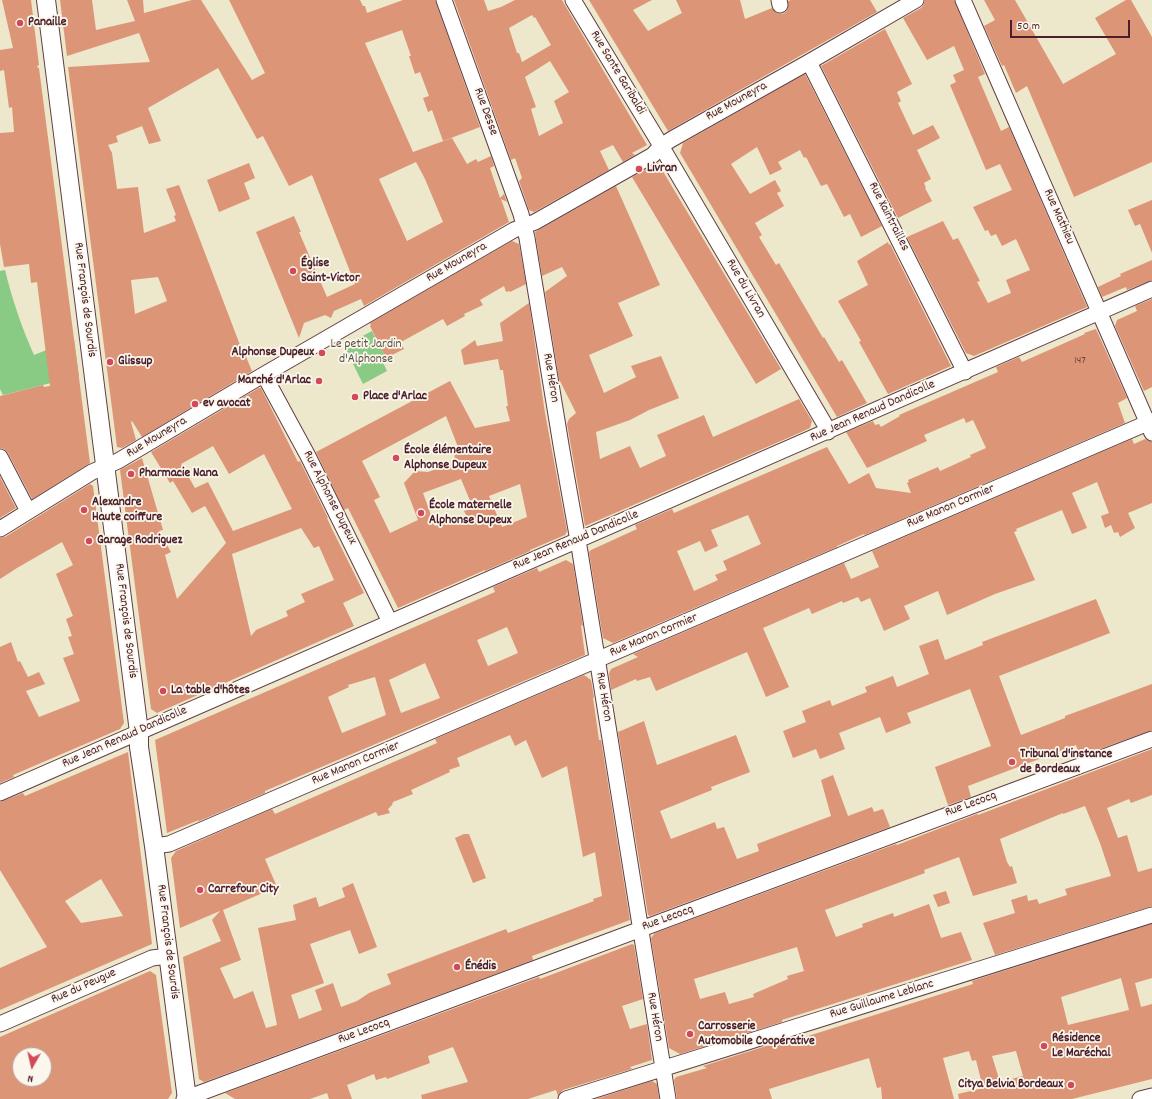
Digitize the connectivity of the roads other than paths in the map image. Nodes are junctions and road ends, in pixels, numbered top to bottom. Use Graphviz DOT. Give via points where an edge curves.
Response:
graph roads {
  1 [pos="46,0"];
  2 [pos="444,0"];
  3 [pos="573,0"];
  4 [pos="916,0"];
  5 [pos="963,0"];
  6 [pos="810,62"];
  7 [pos="661,146"];
  8 [pos="524,225"];
  9 [pos="1152,289"];
  10 [pos="1100,313"];
  11 [pos="965,372"];
  12 [pos="264,374"];
  13 [pos="1150,426"];
  14 [pos="828,432"];
  15 [pos="0,457"];
  16 [pos="105,466"];
  17 [pos="28,511"];
  18 [pos="0,529"];
  19 [pos="578,541"];
  20 [pos="390,622"];
  21 [pos="597,660"];
  22 [pos="139,732"];
  23 [pos="1152,739"];
  24 [pos="0,792"];
  25 [pos="154,846"];
  26 [pos="1152,915"];
  27 [pos="640,930"];
  28 [pos="168,956"];
  29 [pos="0,1024"];
  30 [pos="663,1069"];
  31 [pos="1152,1096"];
  32 [pos="186,1099"];
  33 [pos="566,1099"];
  34 [pos="668,1099"];
  35 [pos="1140,1099"];
  1 -- 16 [label="street, Rue François de Sourdis"];
  2 -- 8 [label="street, Rue Desse"];
  3 -- 7 [label="street, Rue Sante Garibaldi"];
  4 -- 6 [label="street, Rue Mouneyra"];
  5 -- 10 [label="street, Rue Mathieu"];
  6 -- 7 [label="street, Rue Mouneyra"];
  6 -- 11 [label="street, Rue Xaintrailles"];
  7 -- 8 [label="street, Rue Mouneyra" via="653,155 535,222"];
  7 -- 14 [label="street, Rue du Livran"];
  8 -- 12 [label="street, Rue Mouneyra"];
  8 -- 19 [label="street, Rue Héron"];
  9 -- 10 [label="street, Rue Jean Renaud Dandicolle"];
  10 -- 11 [label="street, Rue Jean Renaud Dandicolle"];
  10 -- 13 [label="street, Rue Mathieu"];
  11 -- 14 [label="street, Rue Jean Renaud Dandicolle"];
  12 -- 16 [label="street, Rue Mouneyra" via="118,461"];
  12 -- 20 [label="street, Rue Alphonse Dupeux" via="308,456"];
  13 -- 21 [label="street, Rue Manon Cormier"];
  14 -- 19 [label="street, Rue Jean Renaud Dandicolle"];
  15 -- 17 [label="street"];
  16 -- 17 [label="street, Rue Mouneyra"];
  16 -- 22 [label="street, Rue François de Sourdis"];
  17 -- 18 [label="street, Rue Mouneyra"];
  19 -- 20 [label="street, Rue Jean Renaud Dandicolle"];
  19 -- 21 [label="street, Rue Héron"];
  20 -- 22 [label="street, Rue Jean Renaud Dandicolle"];
  21 -- 25 [label="street, Rue Manon Cormier" via="169,844"];
  21 -- 27 [label="street, Rue Héron"];
  22 -- 24 [label="street, Rue Jean Renaud Dandicolle"];
  22 -- 25 [label="street, Rue François de Sourdis"];
  23 -- 27 [label="street, Rue Lecocq"];
  25 -- 28 [label="street, Rue François de Sourdis"];
  26 -- 30 [label="street, Rue Guillaume Leblanc"];
  27 -- 30 [label="street, Rue Héron"];
  27 -- 32 [label="street, Rue Lecocq"];
  28 -- 29 [label="street, Rue du Peugue" via="152,958"];
  28 -- 32 [label="street, Rue François de Sourdis"];
  30 -- 33 [label="street, Rue Guillaume Leblanc"];
  30 -- 34 [label="street, Rue Héron"];
  31 -- 35 [label="street"];
}
